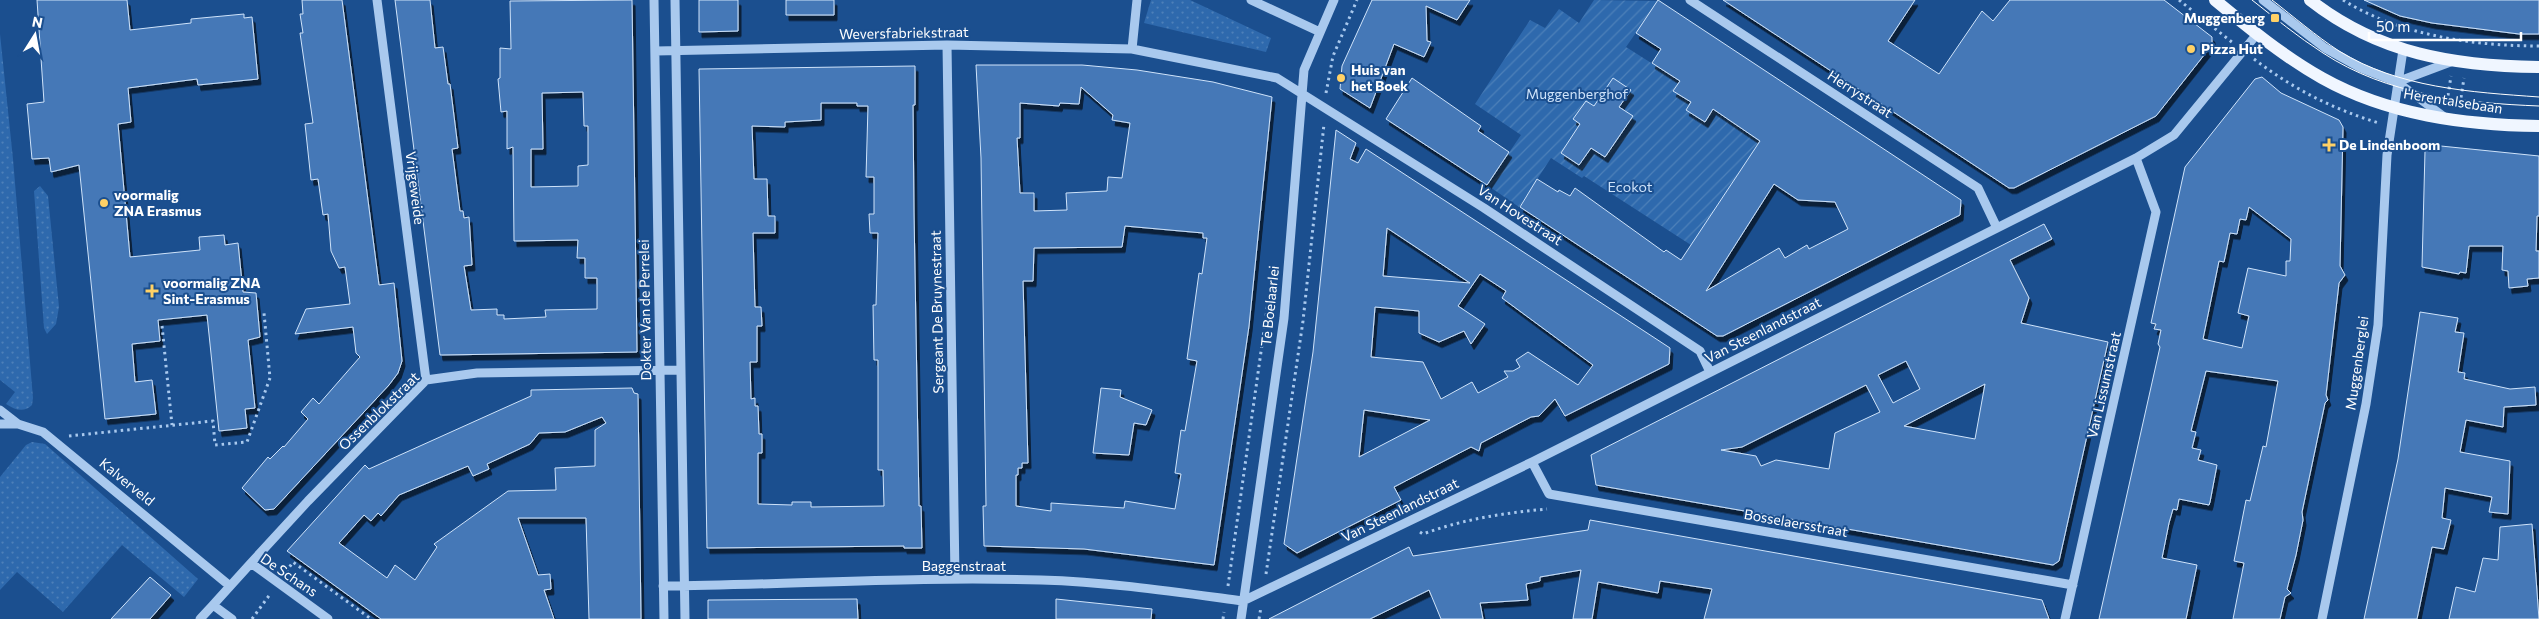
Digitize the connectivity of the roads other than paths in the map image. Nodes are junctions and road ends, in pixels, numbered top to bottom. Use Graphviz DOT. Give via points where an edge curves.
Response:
graph roads {
  1 [pos="377,0"];
  2 [pos="654,0"];
  3 [pos="675,0"];
  4 [pos="1137,0"];
  5 [pos="1252,0"];
  6 [pos="1334,0"];
  7 [pos="1690,0"];
  8 [pos="2215,0"];
  9 [pos="2263,0"];
  10 [pos="2310,0"];
  11 [pos="1320,32"];
  12 [pos="2257,34"];
  13 [pos="947,45"];
  14 [pos="676,50"];
  15 [pos="1132,50"];
  16 [pos="2403,50"];
  17 [pos="656,51"];
  18 [pos="2453,61"];
  19 [pos="2539,67"];
  20 [pos="2397,82"];
  21 [pos="1303,93"];
  22 [pos="2392,107"];
  23 [pos="2452,119"];
  24 [pos="2539,126"];
  25 [pos="2136,158"];
  26 [pos="1997,228"];
  27 [pos="659,370"];
  28 [pos="680,370"];
  29 [pos="1710,372"];
  30 [pos="426,380"];
  31 [pos="0,410"];
  32 [pos="0,424"];
  33 [pos="18,424"];
  34 [pos="1532,462"];
  35 [pos="251,563"];
  36 [pos="954,578"];
  37 [pos="2073,585"];
  38 [pos="230,586"];
  39 [pos="663,586"];
  40 [pos="684,586"];
  41 [pos="1243,601"];
  42 [pos="213,605"];
  43 [pos="200,619"];
  44 [pos="232,619"];
  45 [pos="328,619"];
  46 [pos="664,619"];
  47 [pos="685,619"];
  48 [pos="1241,619"];
  49 [pos="2065,619"];
  50 [pos="2322,619"];
  1 -- 30 [label="street, Vrijgeweide"];
  2 -- 17 [label="street, Dokter Van de Perrelei"];
  3 -- 14 [label="street"];
  4 -- 15 [label="street"];
  5 -- 11 [label="street"];
  6 -- 11 [label="street, Te Boelaarlei"];
  7 -- 26 [label="street, Herrystraat" via="1978,188"];
  8 -- 12 [label="main road, Herentalsebaan"];
  9 -- 20 [label="street" via="2333,52 2361,68"];
  10 -- 16 [label="main road" via="2339,21"];
  11 -- 21 [label="street, Te Boelaarlei" via="1304,70"];
  12 -- 22 [label="main road, Herentalsebaan" via="2323,79"];
  12 -- 25 [label="street, Van Steenlandstraat" via="2174,135"];
  13 -- 14 [label="street, Weversfabriekstraat"];
  13 -- 15 [label="street, Weversfabriekstraat"];
  13 -- 36 [label="street, Sergeant De Bruynestraat"];
  14 -- 17 [label="street, Weversfabriekstraat"];
  14 -- 28 [label="street"];
  15 -- 21 [label="street, Weversfabriekstraat" via="1277,78"];
  16 -- 18 [label="main road"];
  16 -- 20 [label="street, Herentalsebaan"];
  17 -- 27 [label="street, Dokter Van de Perrelei"];
  18 -- 19 [label="main road"];
  18 -- 20 [label="street"];
  20 -- 22 [label="street, Herentalsebaan"];
  20 -- 23 [label="street"];
  21 -- 29 [label="street, Van Hovestraat" via="1700,351"];
  21 -- 41 [label="street, Te Boelaarlei" via="1284,318"];
  22 -- 23 [label="main road, Herentalsebaan"];
  22 -- 50 [label="street, Muggenberglei" via="2386,155 2378,325 2366,404"];
  23 -- 24 [label="main road, Herentalsebaan"];
  25 -- 26 [label="street, Van Steenlandstraat"];
  25 -- 37 [label="street, Van Lissumstraat" via="2156,212"];
  26 -- 29 [label="street, Van Steenlandstraat"];
  27 -- 28 [label="street, Ossenblokstraat"];
  27 -- 30 [label="street, Ossenblokstraat" via="477,373"];
  27 -- 39 [label="street, Dokter Van de Perrelei"];
  28 -- 40 [label="street"];
  29 -- 34 [label="street, Van Steenlandstraat"];
  30 -- 35 [label="street, Ossenblokstraat"];
  31 -- 33 [label="street, Kalverveld"];
  32 -- 33 [label="street"];
  33 -- 38 [label="street, Kalverveld" via="43,432"];
  34 -- 37 [label="street, Bosselaersstraat" via="1549,494"];
  34 -- 41 [label="street, Van Steenlandstraat"];
  35 -- 38 [label="street, De Schans"];
  35 -- 45 [label="street, De Schans"];
  36 -- 40 [label="street, Baggenstraat"];
  36 -- 41 [label="street, Baggenstraat" via="1098,583"];
  37 -- 49 [label="street, Van Lissumstraat"];
  38 -- 42 [label="street, De Schans"];
  39 -- 40 [label="street, Baggenstraat"];
  39 -- 46 [label="street, Dokter Van de Perrelei"];
  40 -- 47 [label="street"];
  41 -- 48 [label="street, Te Boelaarlei"];
  42 -- 43 [label="street"];
  42 -- 44 [label="street"];
}
